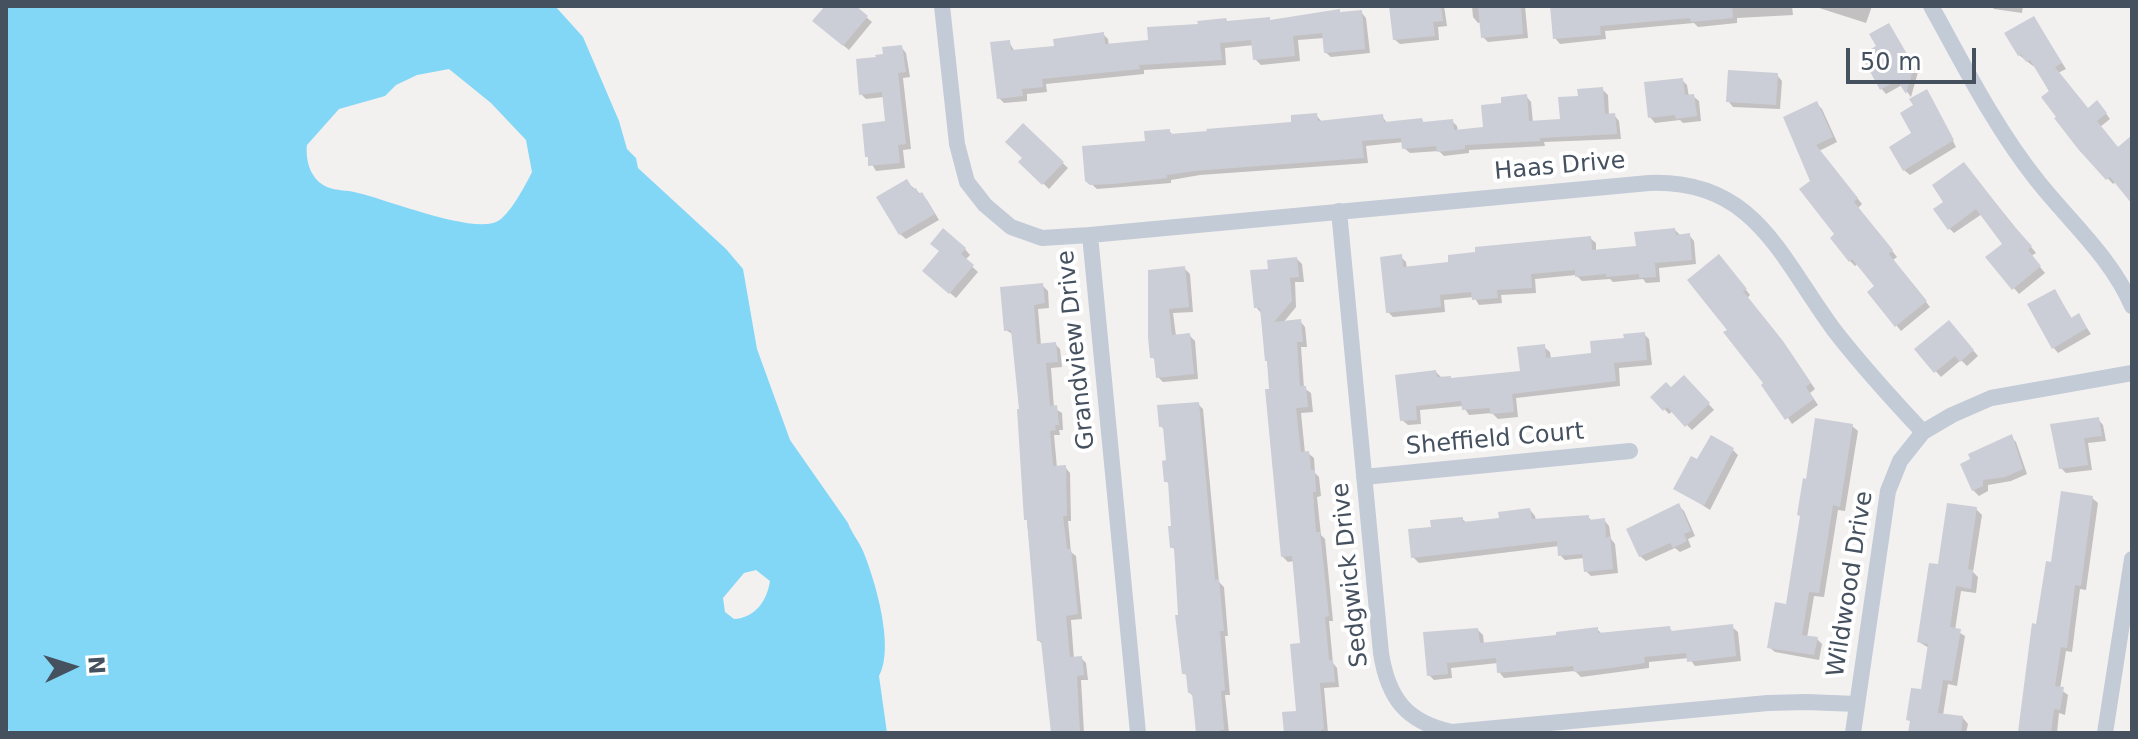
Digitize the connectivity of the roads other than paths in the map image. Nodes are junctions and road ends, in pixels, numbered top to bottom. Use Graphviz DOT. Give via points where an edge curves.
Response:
graph roads {
  1 [pos="942,6"];
  2 [pos="1931,6"];
  3 [pos="1339,211"];
  4 [pos="1090,235"];
  5 [pos="2132,306"];
  6 [pos="2132,373"];
  7 [pos="1923,432"];
  8 [pos="1630,451"];
  9 [pos="1364,477"];
  10 [pos="2132,559"];
  11 [pos="1857,704"];
  12 [pos="1138,733"];
  13 [pos="1853,733"];
  14 [pos="2105,733"];
  1 -- 4 [label="street, Grandview Drive" via="957,144 967,182 1011,227 1042,238"];
  2 -- 5 [label="street" via="1992,118 2114,272"];
  3 -- 4 [label="street, Haas Drive"];
  3 -- 7 [label="street, Haas Drive" via="1649,183 1713,192 1750,214 1872,377"];
  3 -- 9 [label="street, Sedgwick Drive"];
  4 -- 12 [label="street, Grandview Drive"];
  6 -- 7 [label="street, Wildwood Drive" via="1991,398"];
  7 -- 11 [label="street, Wildwood Drive" via="1900,461 1888,491"];
  8 -- 9 [label="street, Sheffield Court"];
  9 -- 11 [label="street, Sedgwick Drive" via="1384,672 1400,705 1425,724 1469,732 1745,705"];
  10 -- 14 [label="street"];
  11 -- 13 [label="street, Wildwood Drive"];
}
